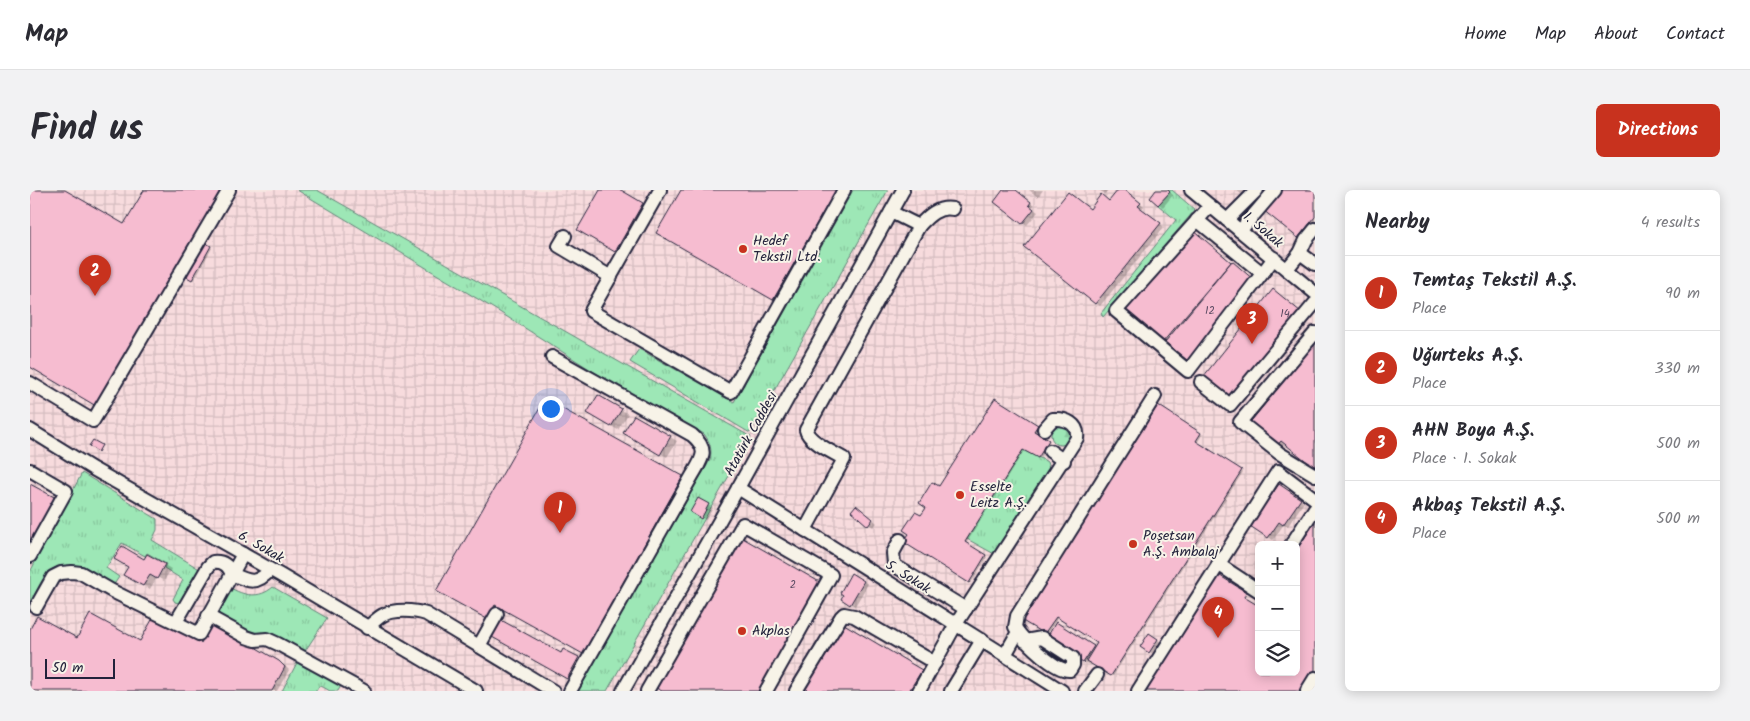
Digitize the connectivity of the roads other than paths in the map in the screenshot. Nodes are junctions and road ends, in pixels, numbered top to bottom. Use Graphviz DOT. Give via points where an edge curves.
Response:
graph roads {
  1 [pos="229,190"];
  2 [pos="660,190"];
  3 [pos="844,190"];
  4 [pos="903,190"];
  5 [pos="1257,190"];
  6 [pos="1275,190"];
  7 [pos="1198,192"];
  8 [pos="1210,206"];
  9 [pos="953,209"];
  10 [pos="891,212"];
  11 [pos="1197,220"];
  12 [pos="1227,220"];
  13 [pos="919,226"];
  14 [pos="1315,229"];
  15 [pos="1240,230"];
  16 [pos="565,236"];
  17 [pos="1300,253"];
  18 [pos="1274,258"];
  19 [pos="1315,264"];
  20 [pos="1287,269"];
  21 [pos="1262,273"];
  22 [pos="610,277"];
  23 [pos="1315,293"];
  24 [pos="1315,303"];
  25 [pos="1315,333"];
  26 [pos="552,358"];
  27 [pos="1201,382"];
  28 [pos="30,383"];
  29 [pos="1155,396"];
  30 [pos="1044,429"];
  31 [pos="30,430"];
  32 [pos="1050,451"];
  33 [pos="1064,461"];
  34 [pos="30,470"];
  35 [pos="1315,475"];
  36 [pos="738,488"];
  37 [pos="1315,499"];
  38 [pos="1315,508"];
  39 [pos="805,530"];
  40 [pos="900,540"];
  41 [pos="1294,541"];
  42 [pos="243,554"];
  43 [pos="30,556"];
  44 [pos="1218,564"];
  45 [pos="270,570"];
  46 [pos="904,572"];
  47 [pos="232,574"];
  48 [pos="895,586"];
  49 [pos="1255,588"];
  50 [pos="36,607"];
  51 [pos="966,609"];
  52 [pos="497,614"];
  53 [pos="208,616"];
  54 [pos="176,622"];
  55 [pos="956,624"];
  56 [pos="367,628"];
  57 [pos="982,640"];
  58 [pos="479,646"];
  59 [pos="1004,655"];
  60 [pos="935,663"];
  61 [pos="1097,675"];
  62 [pos="1315,678"];
  63 [pos="364,691"];
  64 [pos="476,691"];
  65 [pos="553,691"];
  66 [pos="570,691"];
  67 [pos="623,691"];
  68 [pos="647,691"];
  69 [pos="766,691"];
  70 [pos="796,691"];
  71 [pos="919,691"];
  72 [pos="950,691"];
  73 [pos="1062,691"];
  74 [pos="1085,691"];
  75 [pos="1138,691"];
  76 [pos="1306,691"];
  1 -- 28 [label="street" via="94,421"];
  2 -- 22 [label="street"];
  3 -- 22 [label="street" via="731,392 591,311"];
  4 -- 10 [label="street, Atatürk Caddesi"];
  5 -- 12 [label="street"];
  6 -- 15 [label="street"];
  7 -- 8 [label="street, 1. Sokak"];
  8 -- 11 [label="street"];
  8 -- 12 [label="street, 1. Sokak"];
  9 -- 13 [label="street" via="936,210"];
  10 -- 13 [label="street"];
  10 -- 36 [label="street, Atatürk Caddesi"];
  11 -- 21 [label="street"];
  11 -- 21 [label="street" via="1116,311 1188,371"];
  12 -- 15 [label="street, 1. Sokak"];
  13 -- 39 [label="street" via="806,430 812,440 844,459"];
  14 -- 17 [label="street"];
  15 -- 18 [label="street, 1. Sokak"];
  16 -- 22 [label="street" via="559,246"];
  17 -- 19 [label="street"];
  17 -- 20 [label="street"];
  18 -- 20 [label="street, 1. Sokak"];
  18 -- 21 [label="street"];
  20 -- 23 [label="street, 1. Sokak"];
  24 -- 27 [label="street" via="1230,405"];
  25 -- 35 [label="street" via="1240,422 1279,453"];
  26 -- 66 [label="street" via="692,435 703,449 696,470"];
  29 -- 59 [label="street" via="1017,616 1015,627 1021,637"];
  30 -- 33 [label="street" via="1053,419 1068,421 1076,427 1077,438"];
  31 -- 42 [label="street, 6. Sokak"];
  32 -- 33 [label="street"];
  33 -- 51 [label="street"];
  34 -- 43 [label="street" via="66,491"];
  36 -- 39 [label="street, 5. Sokak"];
  36 -- 67 [label="street, Atatürk Caddesi"];
  37 -- 44 [label="street" via="1278,471"];
  38 -- 41 [label="street"];
  39 -- 48 [label="street, 5. Sokak"];
  40 -- 46 [label="street" via="893,553 894,564"];
  42 -- 45 [label="street, 6. Sokak"];
  42 -- 47 [label="street"];
  44 -- 49 [label="street"];
  44 -- 75 [label="street"];
  45 -- 47 [label="street" via="260,579 250,581"];
  45 -- 56 [label="street, 6. Sokak"];
  46 -- 48 [label="street"];
  46 -- 51 [label="street"];
  47 -- 53 [label="street"];
  47 -- 54 [label="street" via="229,566 213,562"];
  48 -- 55 [label="street, 5. Sokak"];
  50 -- 54 [label="street" via="53,577 72,572 81,573"];
  51 -- 55 [label="street"];
  52 -- 58 [label="street"];
  53 -- 54 [label="street" via="199,634"];
  53 -- 63 [label="street" via="246,637 267,639 278,644"];
  55 -- 57 [label="street, 5. Sokak"];
  55 -- 60 [label="street"];
  56 -- 58 [label="street" via="383,615 419,612"];
  56 -- 64 [label="street, 6. Sokak"];
  57 -- 59 [label="street, 5. Sokak"];
  57 -- 72 [label="street"];
  58 -- 65 [label="street"];
  59 -- 73 [label="street, 5. Sokak"];
  60 -- 70 [label="street" via="854,616 844,614"];
  60 -- 71 [label="street"];
  61 -- 74 [label="street"];
  62 -- 76 [label="street"];
  68 -- 69 [label="street" via="743,524 831,575"];
}
